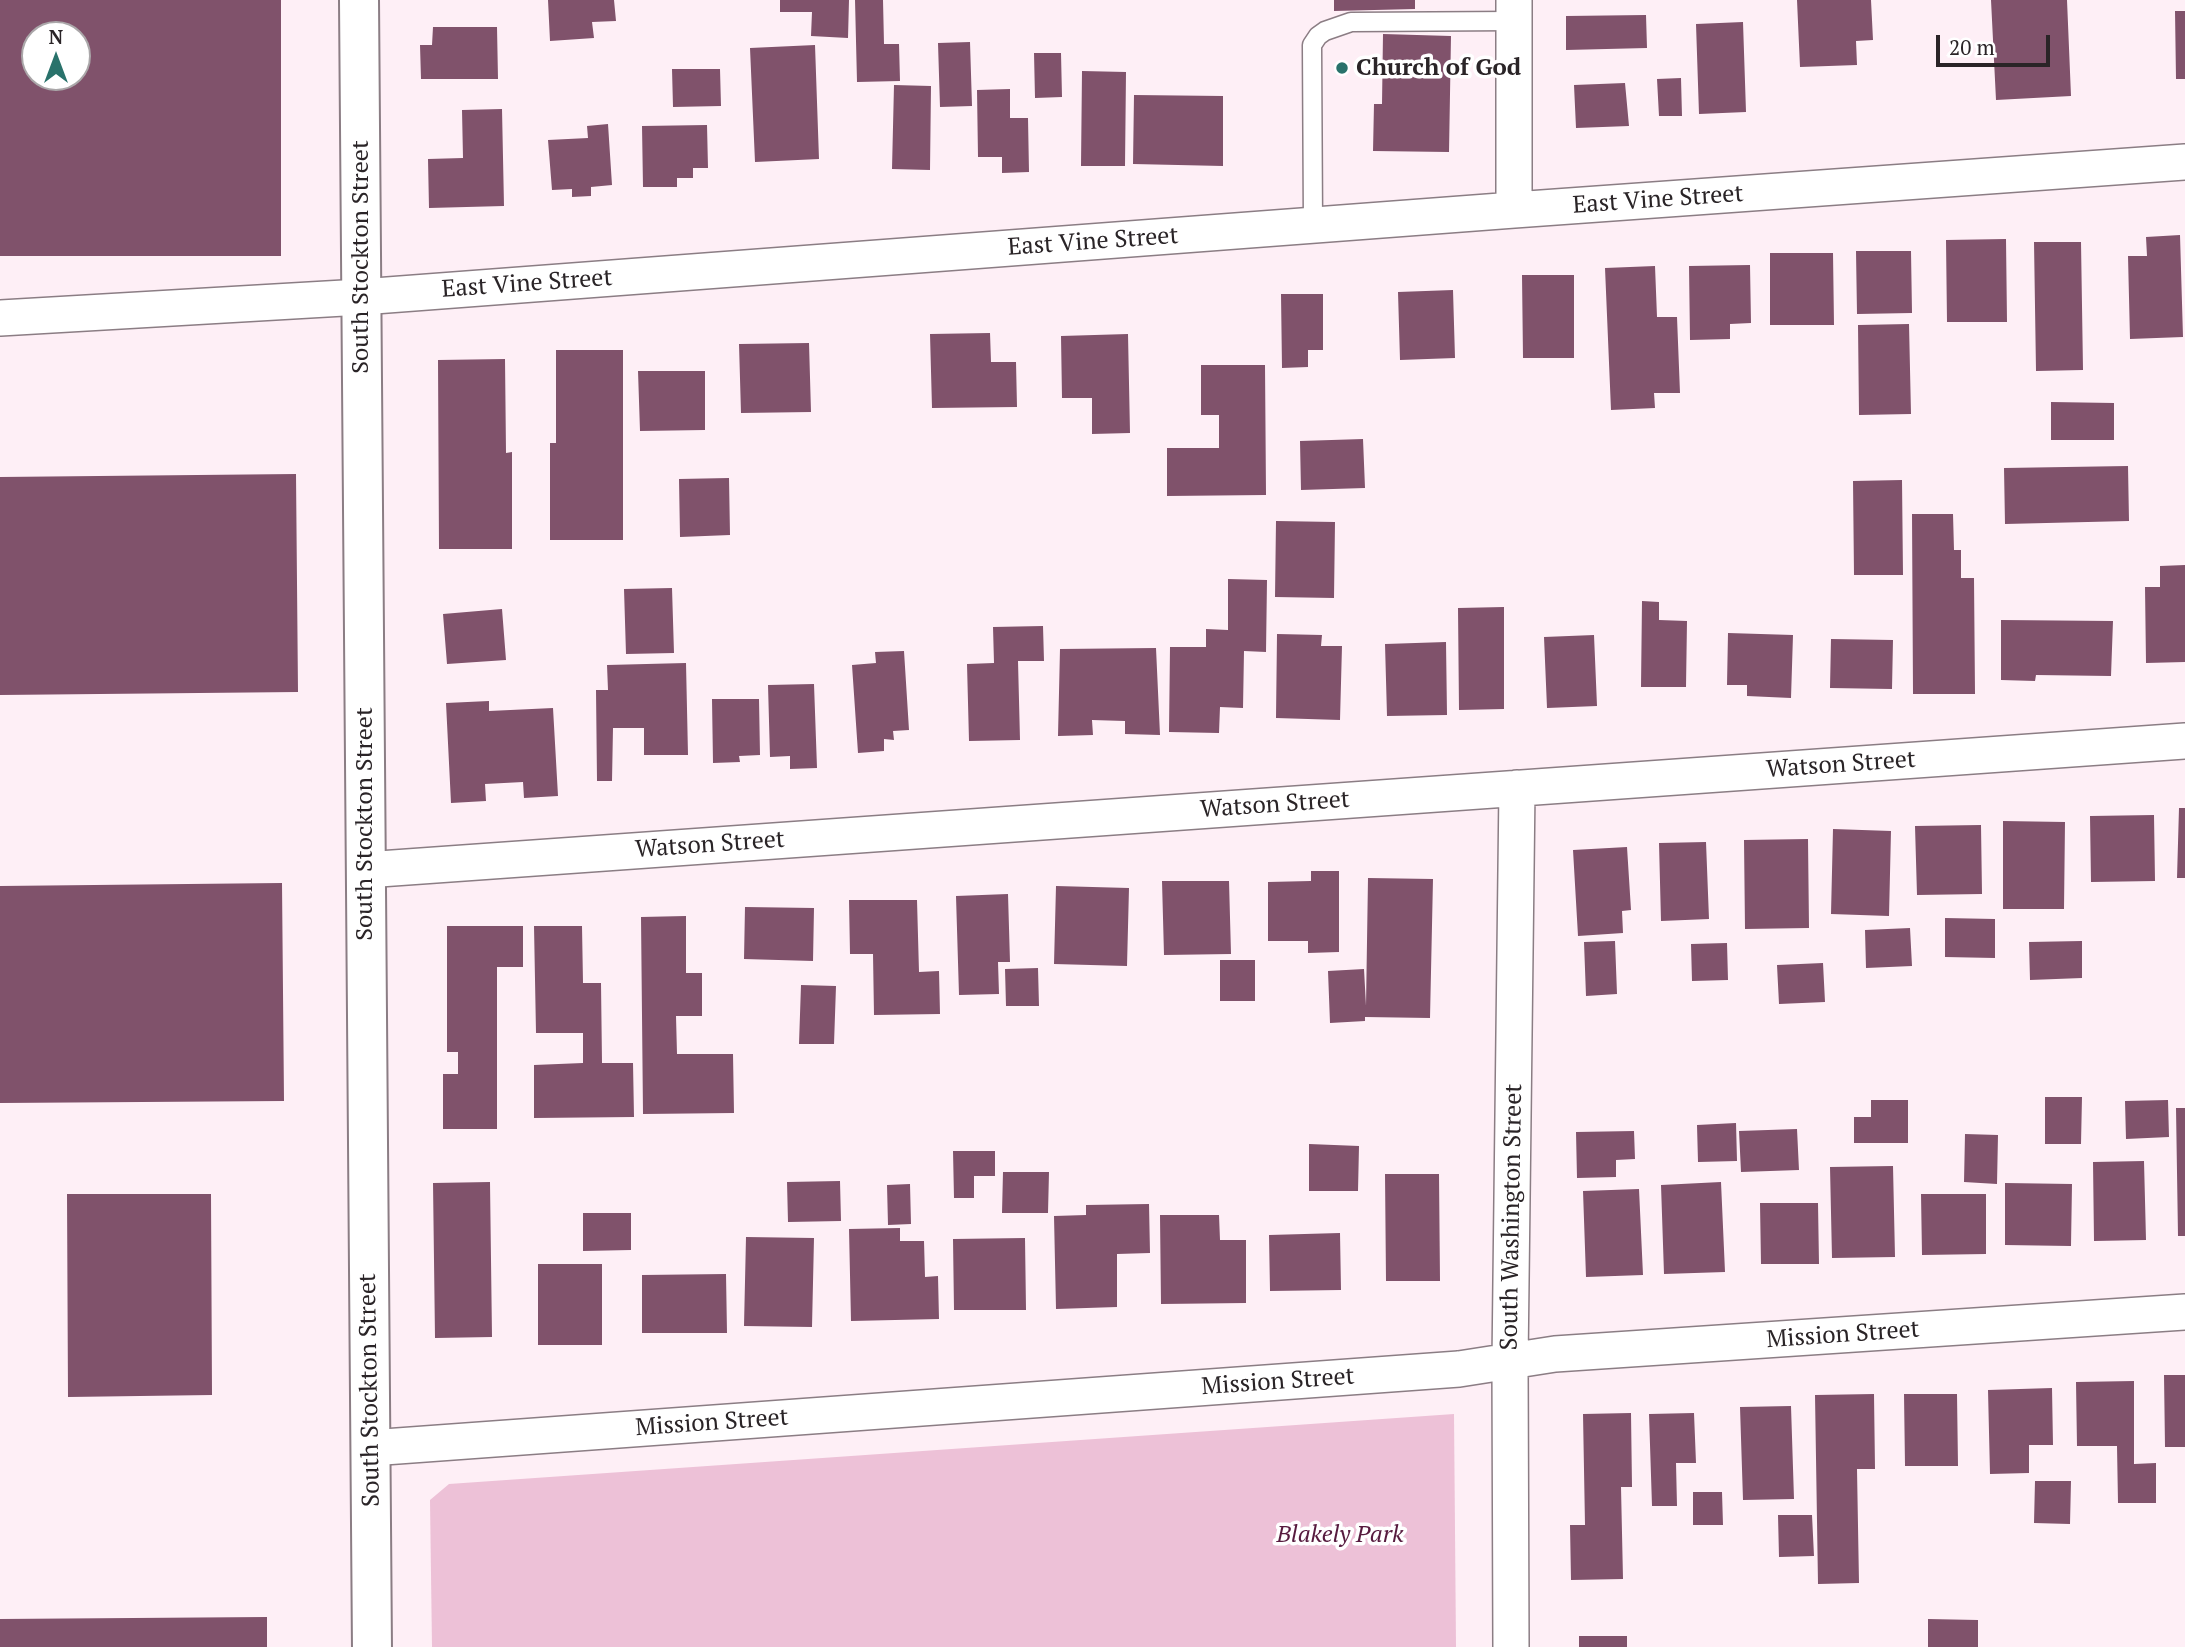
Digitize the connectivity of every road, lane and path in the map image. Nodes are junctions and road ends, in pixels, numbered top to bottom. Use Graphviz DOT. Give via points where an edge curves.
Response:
graph roads {
  1 [pos="359,0"];
  2 [pos="1514,11"];
  3 [pos="2185,163"];
  4 [pos="1514,210"];
  5 [pos="1313,225"];
  6 [pos="361,297"];
  7 [pos="0,318"];
  8 [pos="2185,741"];
  9 [pos="1517,788"];
  10 [pos="365,870"];
  11 [pos="2185,1312"];
  12 [pos="1510,1362"];
  13 [pos="370,1448"];
  14 [pos="372,1647"];
  15 [pos="1511,1647"];
  1 -- 6 [label="street, South Stockton Street"];
  2 -- 4 [label="street"];
  2 -- 5 [label="lane" via="1351,22 1318,36 1312,45"];
  3 -- 4 [label="street, East Vine Street"];
  4 -- 5 [label="street, East Vine Street"];
  5 -- 6 [label="street, East Vine Street"];
  6 -- 7 [label="street, East Vine Street"];
  6 -- 10 [label="street, South Stockton Street"];
  8 -- 9 [label="street, Watson Street"];
  9 -- 10 [label="street, Watson Street"];
  9 -- 12 [label="street, South Washington Street"];
  10 -- 13 [label="street, South Stockton Street"];
  11 -- 12 [label="street, Mission Street" via="1555,1354"];
  12 -- 13 [label="street, Mission Street"];
  12 -- 15 [label="street, South Washington Street"];
  13 -- 14 [label="street, South Stockton Street"];
}
